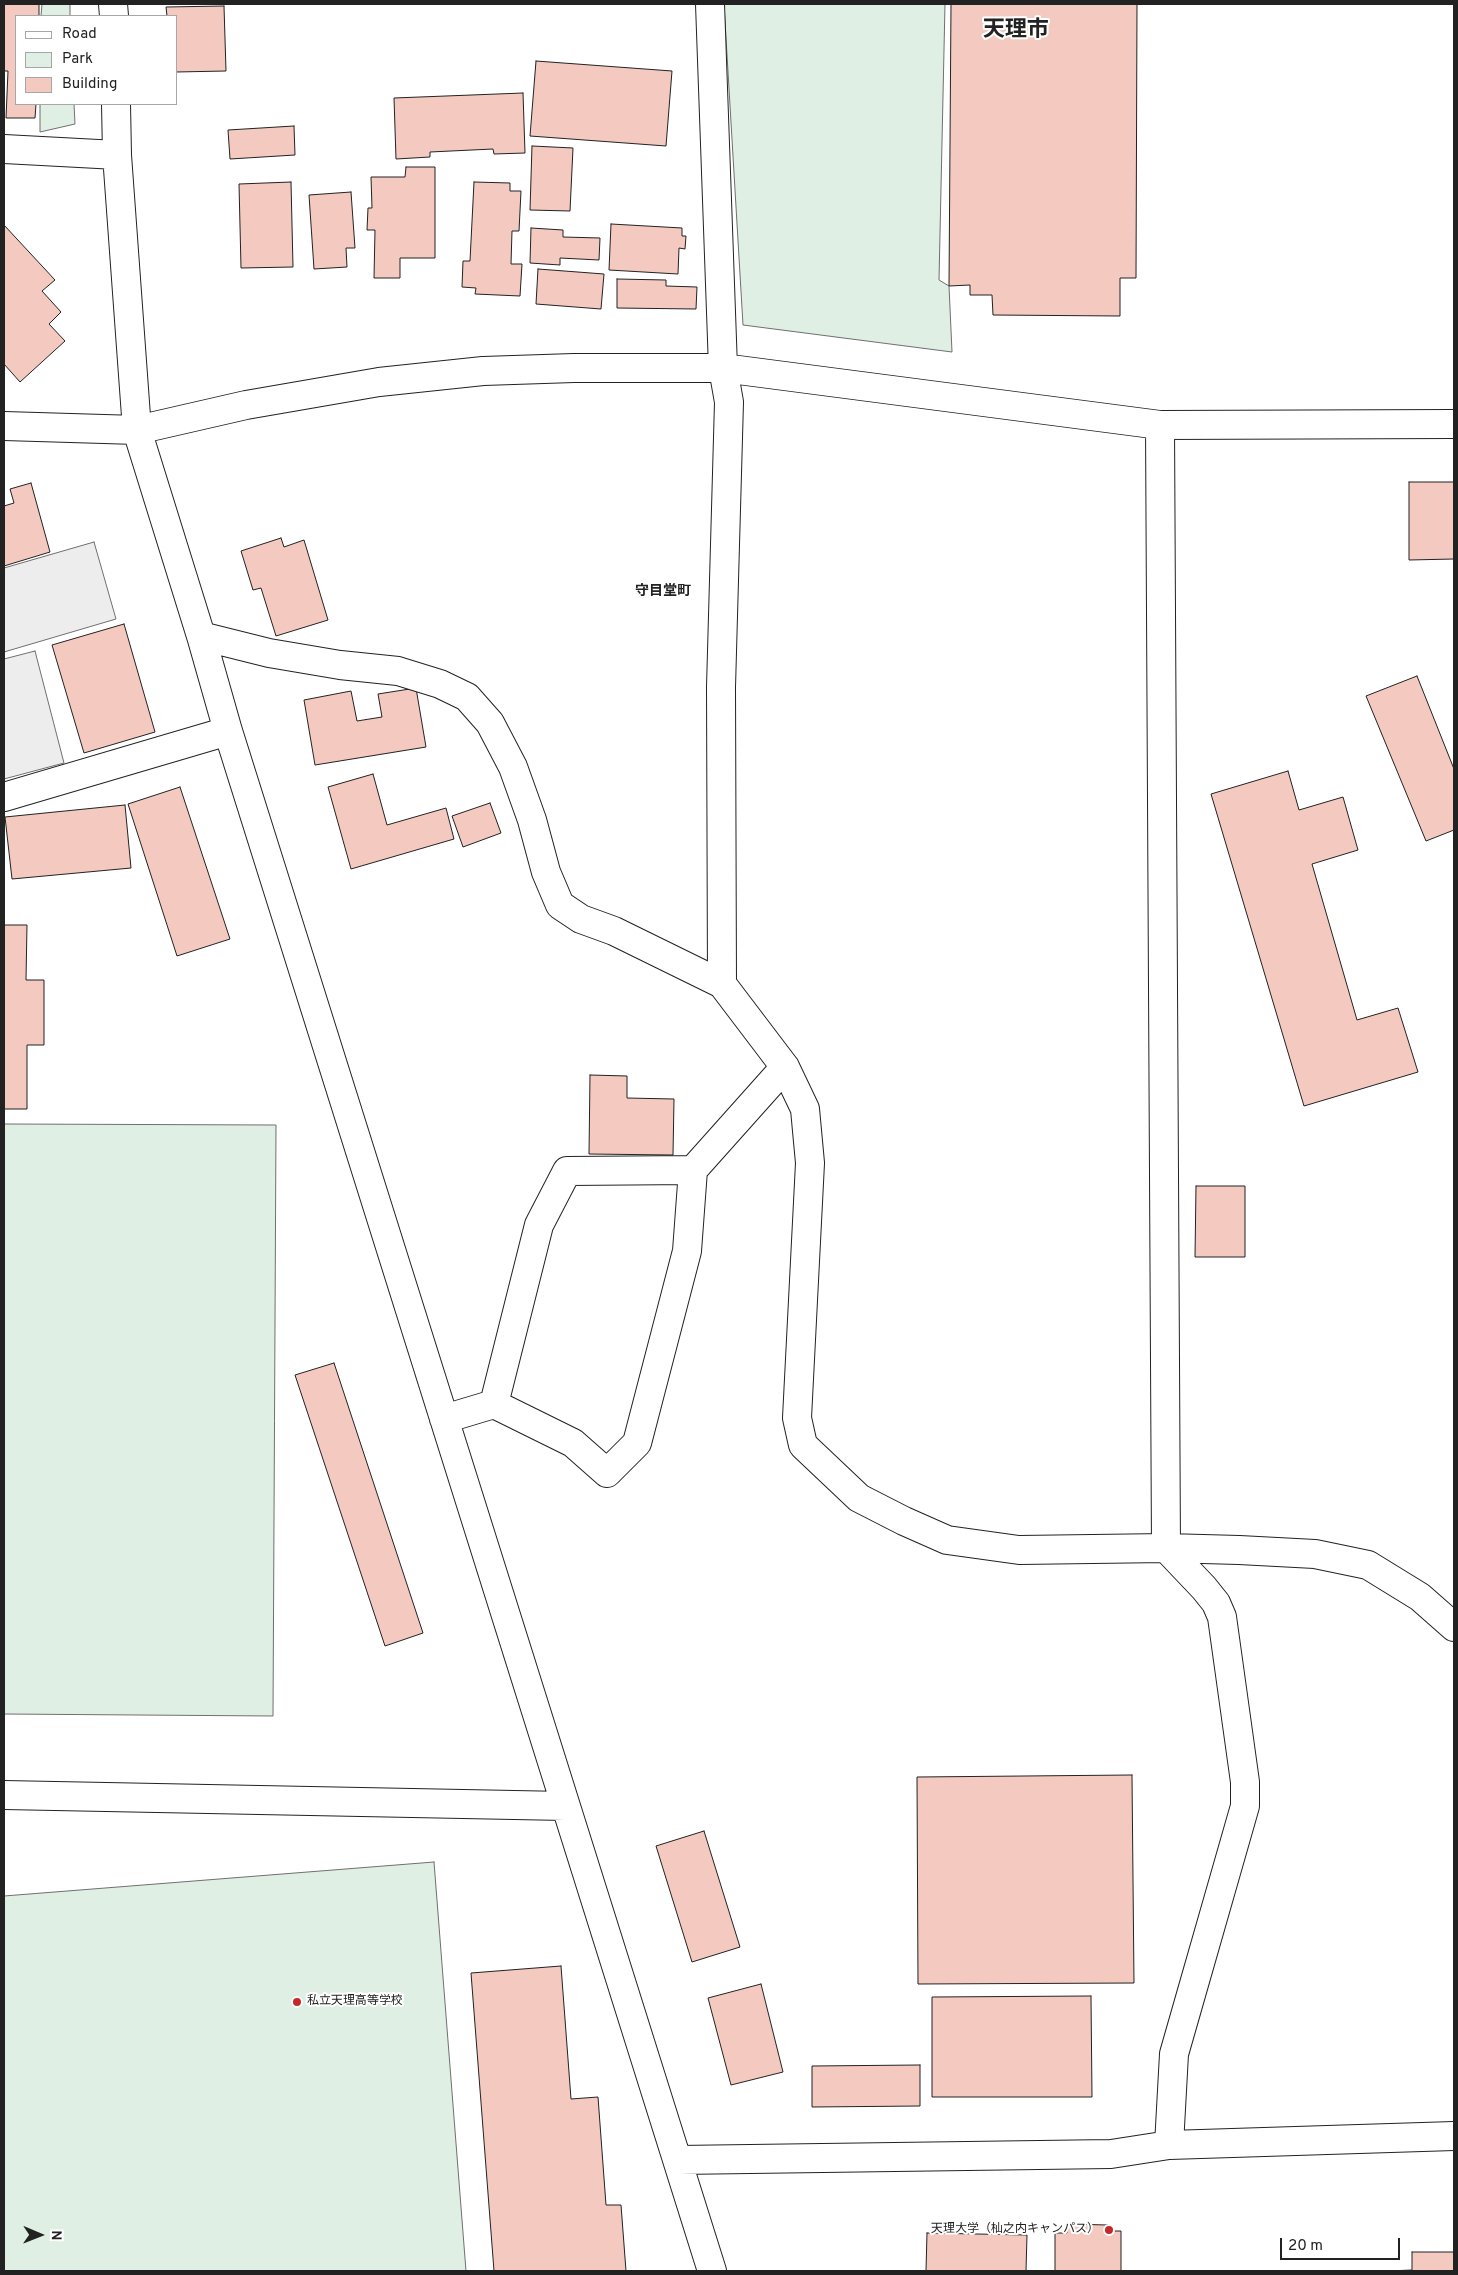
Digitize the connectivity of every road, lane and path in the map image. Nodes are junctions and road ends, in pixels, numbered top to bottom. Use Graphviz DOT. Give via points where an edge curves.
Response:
graph roads {
  1 [pos="710,4"];
  2 [pos="116,105"];
  3 [pos="4,149"];
  4 [pos="117,155"];
  5 [pos="723,368"];
  6 [pos="1160,424"];
  7 [pos="1454,424"];
  8 [pos="4,426"];
  9 [pos="137,430"];
  10 [pos="201,636"];
  11 [pos="228,731"];
  12 [pos="4,797"];
  13 [pos="722,984"];
  14 [pos="785,1067"];
  15 [pos="693,1170"];
  16 [pos="494,1404"];
  17 [pos="444,1419"];
  18 [pos="1166,1548"];
  19 [pos="1454,1627"];
  20 [pos="4,1795"];
  21 [pos="565,1806"];
  22 [pos="1454,2136"];
  23 [pos="1169,2145"];
  24 [pos="678,2160"];
  25 [pos="712,2271"];
  1 -- 5 [label="street"];
  2 -- 4 [label="street"];
  3 -- 4 [label="street"];
  4 -- 9 [label="street"];
  5 -- 6 [label="street"];
  5 -- 9 [label="street" via="483,371 389,381 246,405"];
  5 -- 13 [label="street" via="728,402 721,687"];
  6 -- 7 [label="street"];
  6 -- 18 [label="street"];
  8 -- 9 [label="street"];
  9 -- 10 [label="street"];
  10 -- 11 [label="street"];
  10 -- 13 [label="street" via="270,653 398,671 440,684 467,697 490,724 513,767 546,872 560,905 581,919 614,931"];
  11 -- 12 [label="street"];
  11 -- 17 [label="street"];
  13 -- 14 [label="street"];
  14 -- 15 [label="street"];
  14 -- 18 [label="street" via="805,1109 810,1163 797,1418 803,1445 859,1498 947,1540 1019,1550"];
  15 -- 16 [label="street" via="567,1171 539,1225"];
  15 -- 16 [label="street" via="687,1251 637,1443 608,1473 573,1443"];
  16 -- 17 [label="street"];
  17 -- 21 [label="street"];
  18 -- 19 [label="street" via="1315,1554 1368,1564 1420,1597"];
  18 -- 23 [label="street" via="1216,1602 1222,1618 1245,1782 1244,1806 1237,1834 1174,2054"];
  20 -- 21 [label="street"];
  21 -- 24 [label="street"];
  22 -- 23 [label="street"];
  23 -- 24 [label="street" via="1111,2154"];
  24 -- 25 [label="street"];
}
